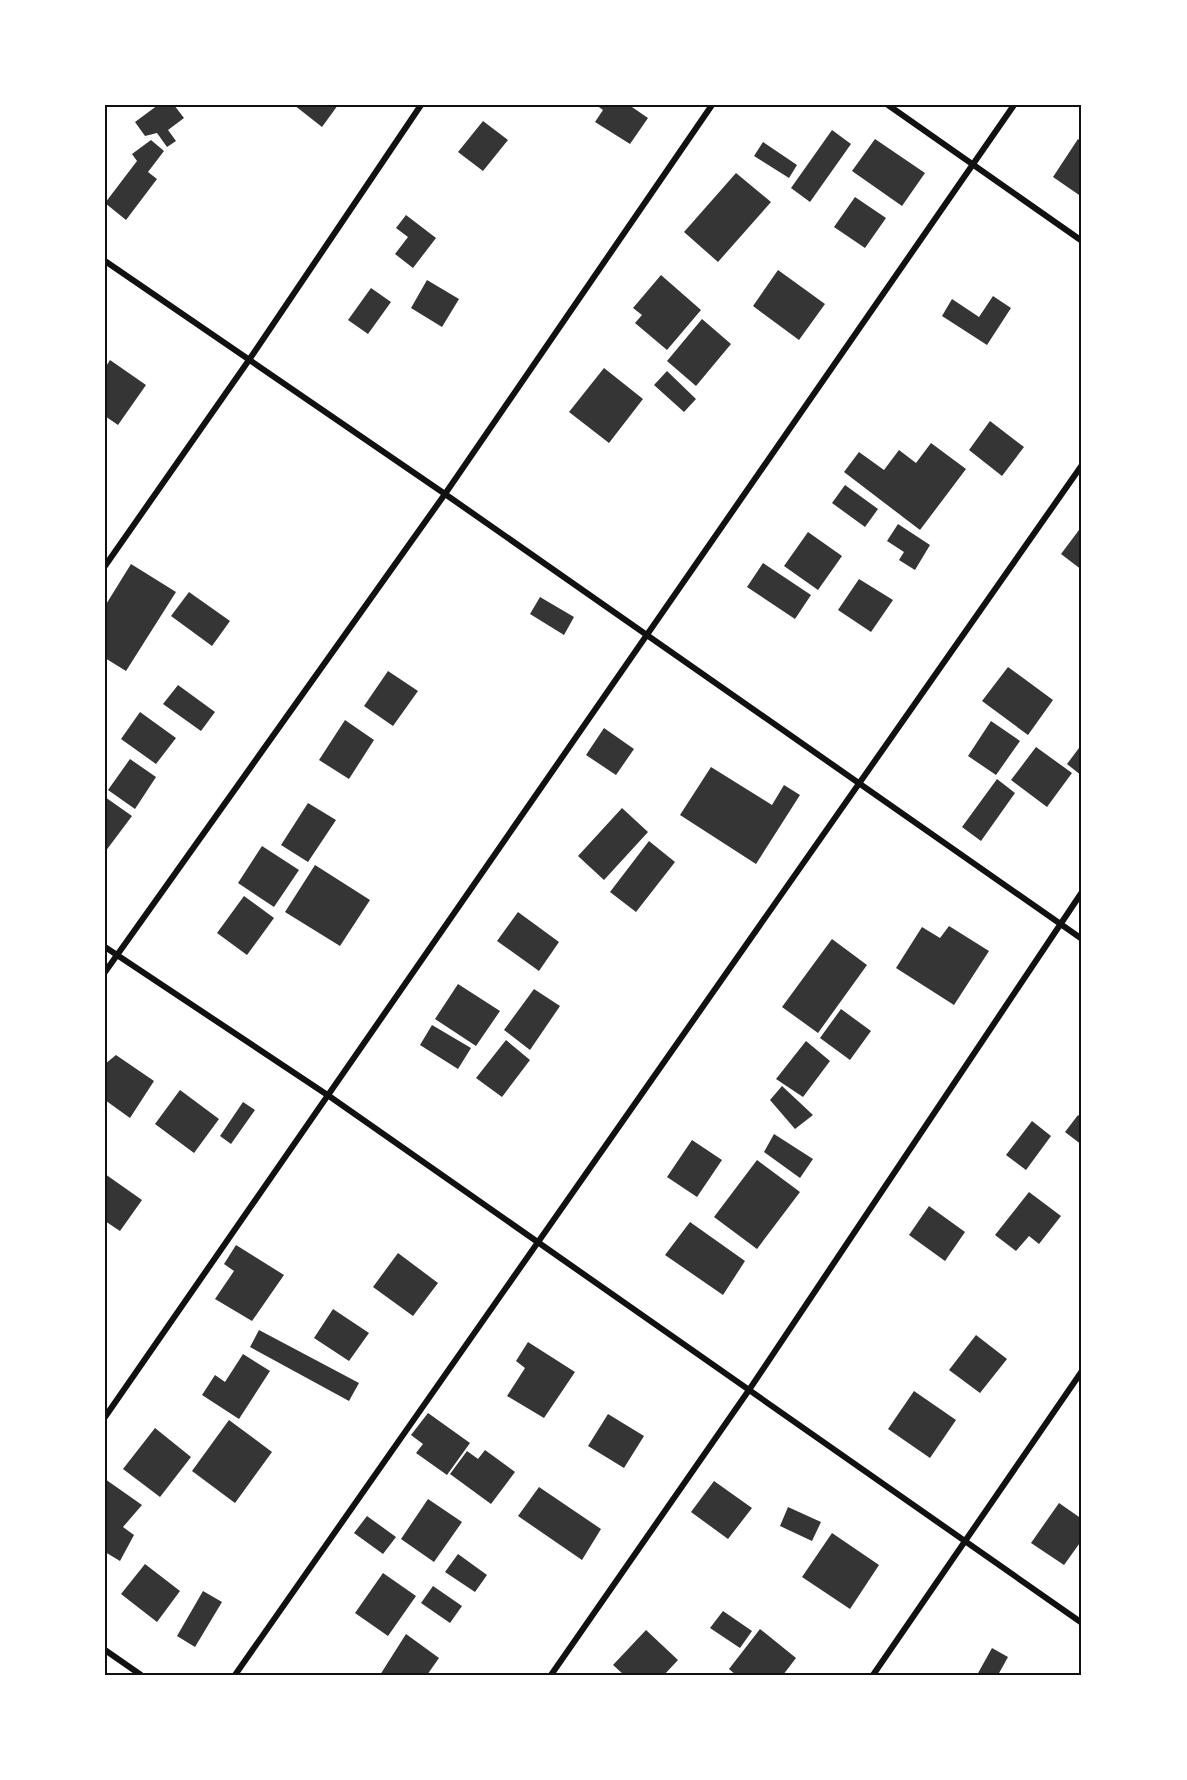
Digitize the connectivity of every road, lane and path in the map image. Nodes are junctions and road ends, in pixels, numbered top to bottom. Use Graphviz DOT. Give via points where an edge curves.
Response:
graph roads {
  1 [pos="421,105"];
  2 [pos="712,105"];
  3 [pos="888,105"];
  4 [pos="1014,105"];
  5 [pos="972,165"];
  6 [pos="1082,241"];
  7 [pos="105,261"];
  8 [pos="249,360"];
  9 [pos="1082,465"];
  10 [pos="445,494"];
  11 [pos="105,566"];
  12 [pos="645,636"];
  13 [pos="857,783"];
  14 [pos="1082,892"];
  15 [pos="1060,924"];
  16 [pos="1082,939"];
  17 [pos="105,947"];
  18 [pos="117,956"];
  19 [pos="105,972"];
  20 [pos="329,1096"];
  21 [pos="539,1242"];
  22 [pos="1082,1371"];
  23 [pos="749,1390"];
  24 [pos="105,1417"];
  25 [pos="964,1540"];
  26 [pos="1082,1623"];
  27 [pos="105,1650"];
  28 [pos="141,1675"];
  29 [pos="235,1675"];
  30 [pos="551,1675"];
  31 [pos="873,1675"];
  1 -- 8 [label="street"];
  2 -- 10 [label="street"];
  3 -- 5 [label="street"];
  4 -- 5 [label="street"];
  5 -- 6 [label="street"];
  5 -- 12 [label="street"];
  7 -- 8 [label="street"];
  8 -- 10 [label="street"];
  8 -- 11 [label="street"];
  9 -- 13 [label="street"];
  10 -- 12 [label="street"];
  10 -- 18 [label="street"];
  12 -- 13 [label="street"];
  12 -- 20 [label="street"];
  13 -- 15 [label="street"];
  13 -- 21 [label="street"];
  14 -- 15 [label="street"];
  15 -- 16 [label="street"];
  15 -- 23 [label="street"];
  17 -- 18 [label="street"];
  18 -- 19 [label="street"];
  18 -- 20 [label="street"];
  20 -- 21 [label="street"];
  20 -- 24 [label="street"];
  21 -- 23 [label="street"];
  21 -- 29 [label="street"];
  22 -- 25 [label="street"];
  23 -- 25 [label="street"];
  23 -- 30 [label="street"];
  25 -- 26 [label="street"];
  25 -- 31 [label="street"];
  27 -- 28 [label="street"];
}
